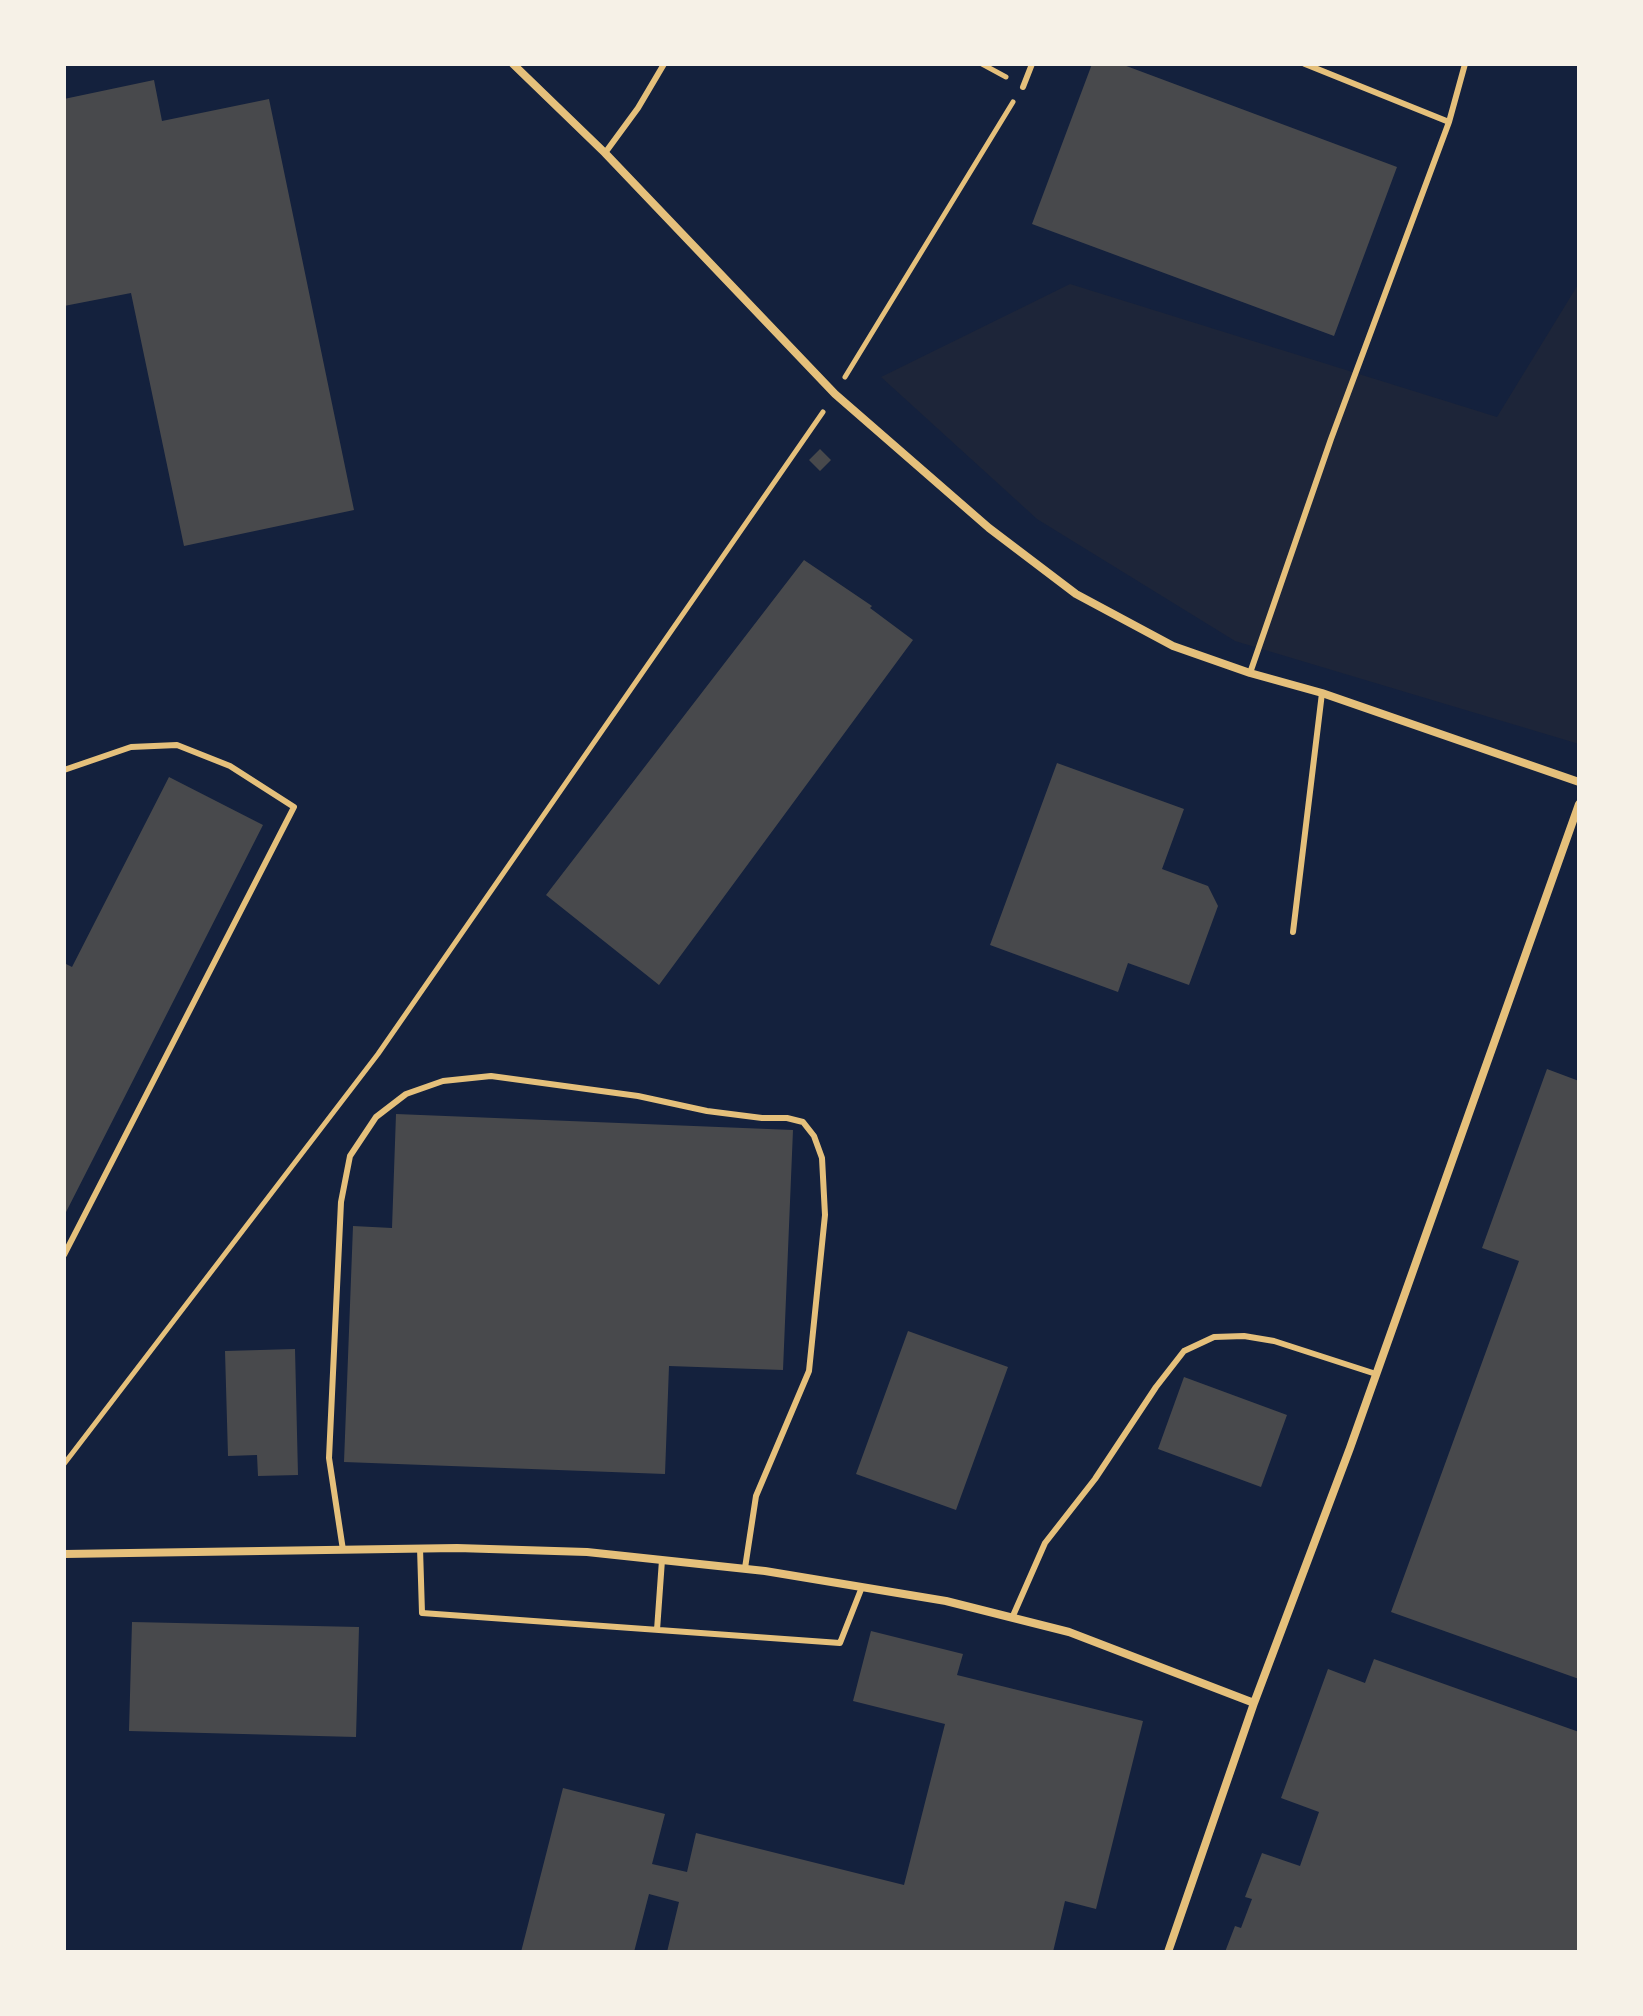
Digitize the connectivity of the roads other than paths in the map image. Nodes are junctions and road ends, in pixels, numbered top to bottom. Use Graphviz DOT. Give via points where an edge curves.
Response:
graph roads {
  1 [pos="513,64"];
  2 [pos="664,64"];
  3 [pos="1032,64"];
  4 [pos="1305,64"];
  5 [pos="1465,64"];
  6 [pos="1023,87"];
  7 [pos="1449,122"];
  8 [pos="605,153"];
  9 [pos="1250,673"];
  10 [pos="1322,693"];
  11 [pos="64,770"];
  12 [pos="1579,782"];
  13 [pos="1579,804"];
  14 [pos="1293,932"];
  15 [pos="64,1255"];
  16 [pos="1376,1374"];
  17 [pos="420,1548"];
  18 [pos="343,1550"];
  19 [pos="64,1554"];
  20 [pos="662,1560"];
  21 [pos="745,1568"];
  22 [pos="862,1587"];
  23 [pos="1012,1618"];
  24 [pos="657,1630"];
  25 [pos="1254,1703"];
  26 [pos="1168,1952"];
  1 -- 8 [label="street"];
  2 -- 8 [label="lane"];
  3 -- 6 [label="lane"];
  4 -- 7 [label="lane"];
  5 -- 7 [label="lane"];
  7 -- 9 [label="lane"];
  8 -- 9 [label="street" via="835,394 989,528 1076,594 1173,646"];
  9 -- 10 [label="street"];
  10 -- 12 [label="street"];
  10 -- 14 [label="lane"];
  11 -- 15 [label="lane" via="131,747 177,745 230,766 294,807"];
  13 -- 16 [label="street"];
  16 -- 23 [label="lane" via="1244,1336 1214,1337 1184,1351 1045,1543"];
  16 -- 25 [label="street"];
  17 -- 18 [label="street"];
  17 -- 20 [label="street" via="587,1552"];
  17 -- 24 [label="lane" via="422,1613"];
  18 -- 19 [label="street"];
  18 -- 21 [label="lane" via="329,1458 341,1202 350,1156 376,1117 406,1094 443,1081 491,1076 707,1111 787,1118 803,1122 814,1136 822,1158 825,1215 809,1371 756,1496"];
  20 -- 21 [label="street"];
  20 -- 24 [label="lane"];
  21 -- 22 [label="street"];
  22 -- 23 [label="street"];
  22 -- 24 [label="lane" via="840,1643"];
  23 -- 25 [label="street" via="1069,1632"];
  25 -- 26 [label="street"];
}
